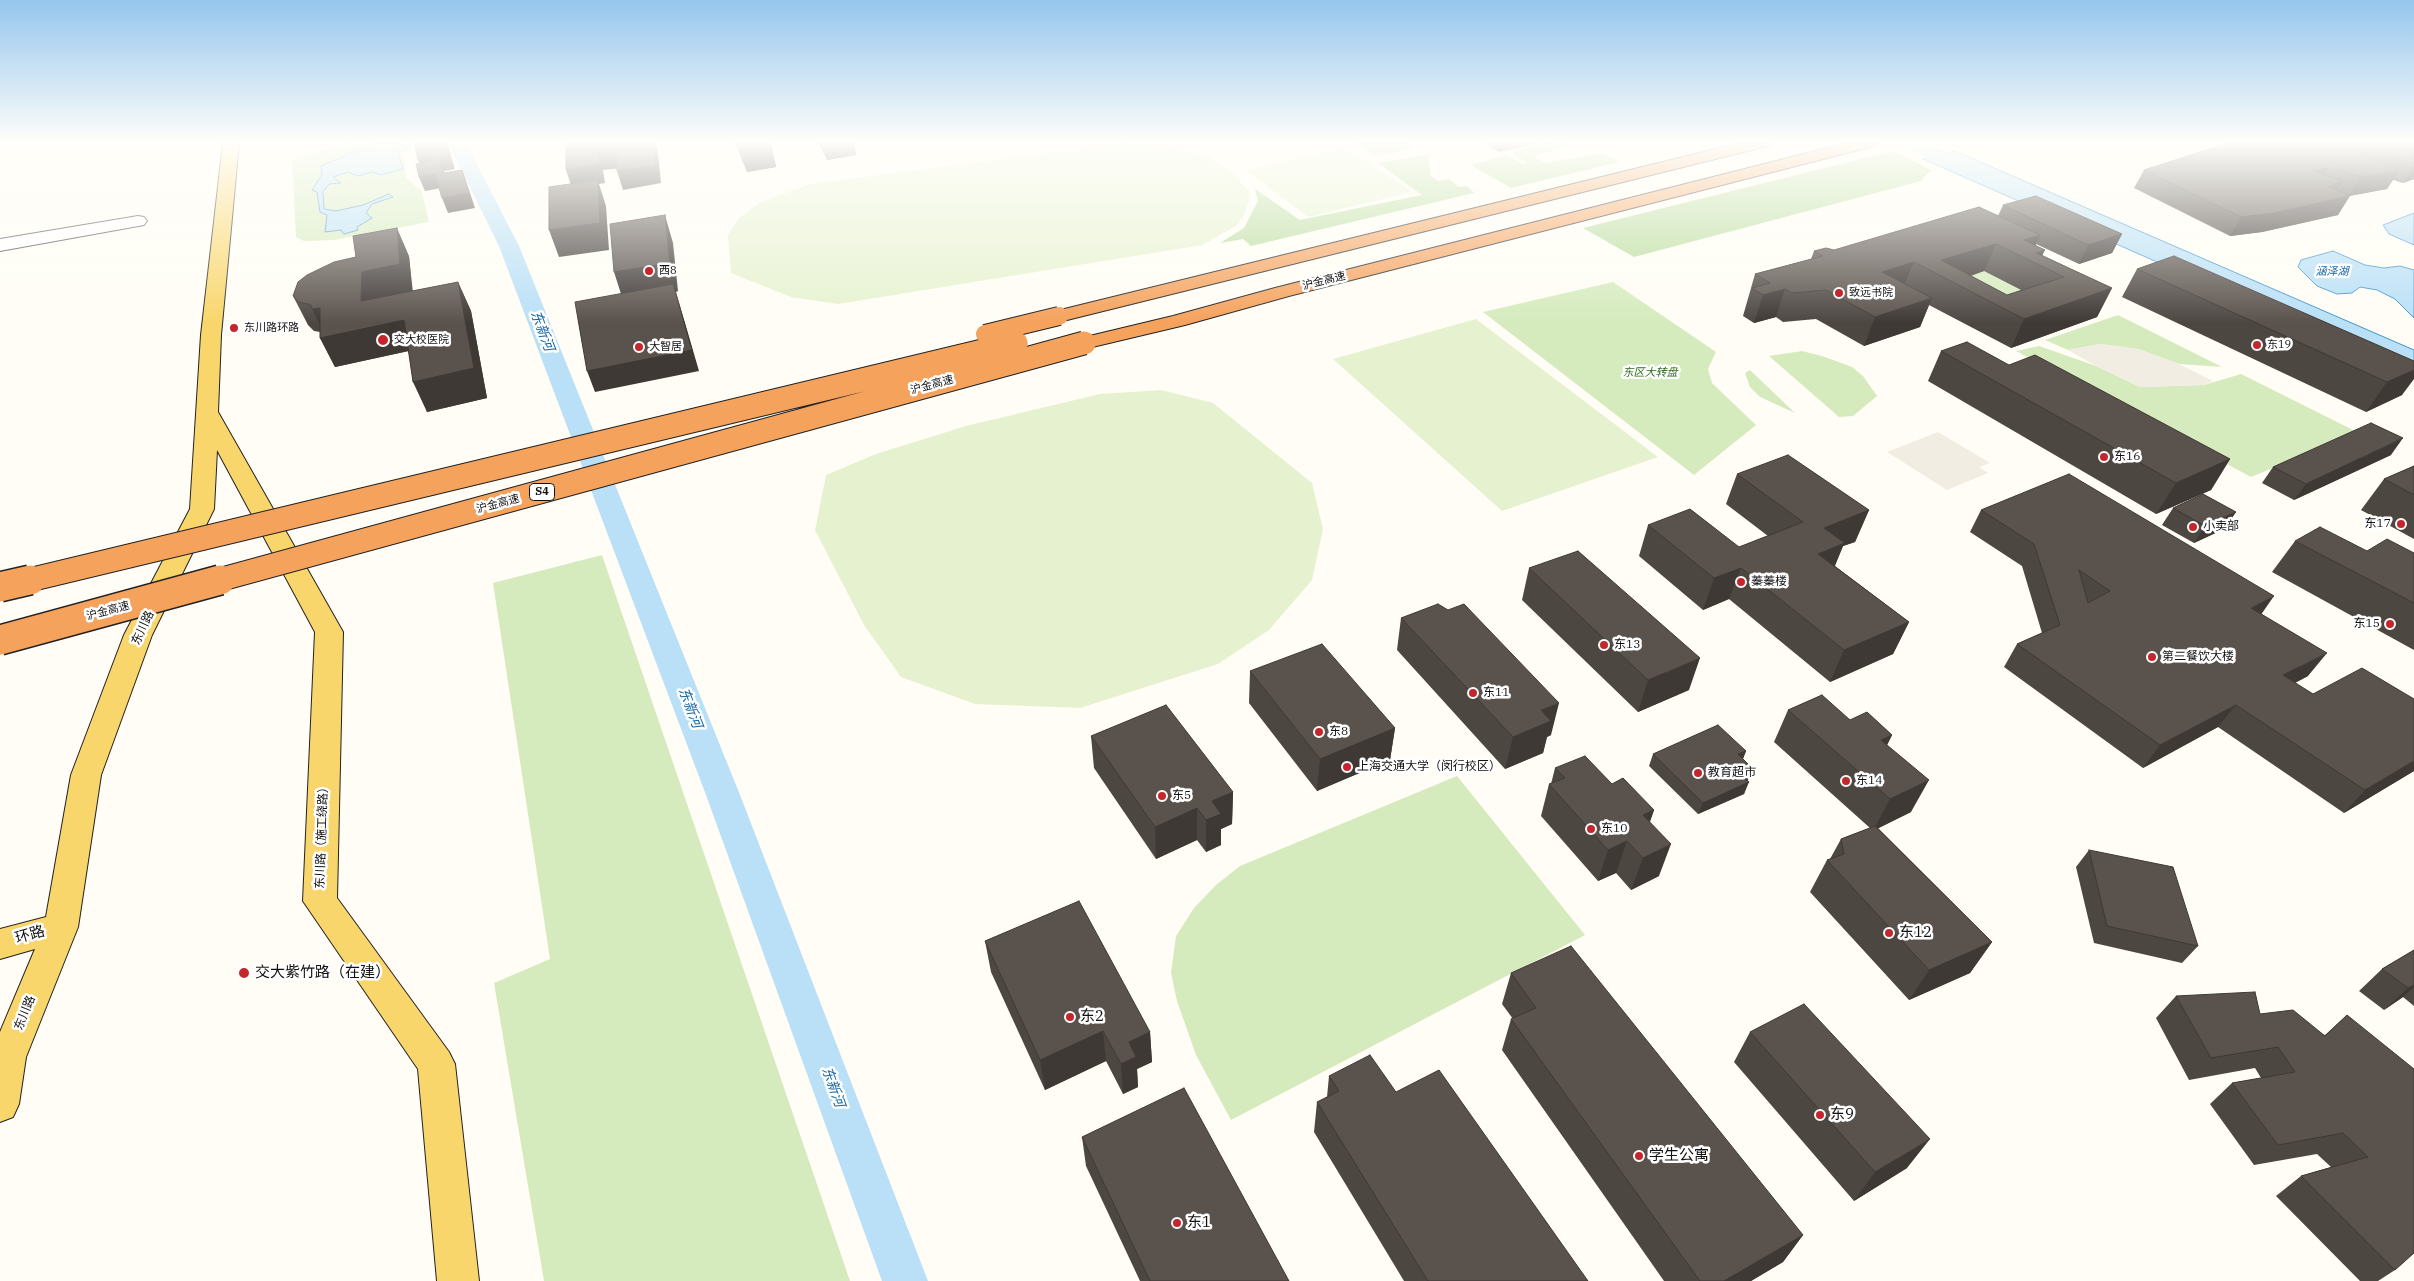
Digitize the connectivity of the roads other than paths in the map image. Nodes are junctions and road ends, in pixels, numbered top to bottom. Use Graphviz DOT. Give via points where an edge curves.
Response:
graph roads {
  1 [pos="224,203"];
  2 [pos="1522,203"];
  3 [pos="1575,203"];
  4 [pos="1636,203"];
  5 [pos="138,221"];
  6 [pos="0,245"];
  7 [pos="1081,336"];
  8 [pos="207,412"];
  9 [pos="0,572"];
  10 [pos="0,587"];
  11 [pos="0,640"];
  12 [pos="60,927"];
  13 [pos="0,944"];
  14 [pos="0,1104"];
  15 [pos="458,1281"];
  1 -- 8 [label="main road, 东川路"];
  2 -- 9 [label="highway, bridge"];
  3 -- 7 [label="highway, 沪金高速 / S4" via="1283,278"];
  4 -- 7 [label="highway, 沪金高速 / S4" via="1178,321"];
  5 -- 6 [label="street"];
  7 -- 10 [label="highway, 沪金高速 / S4, bridge"];
  7 -- 11 [label="highway, 沪金高速 / S4, bridge"];
  8 -- 12 [label="main road, 东川路" via="202,509 138,635 86,775"];
  8 -- 15 [label="main road, 东川路（施工绕路）" via="329,632 320,901 436,1064"];
  12 -- 13 [label="main road, 环路"];
  12 -- 14 [label="main road, 东川路" via="8,1056"];
}
